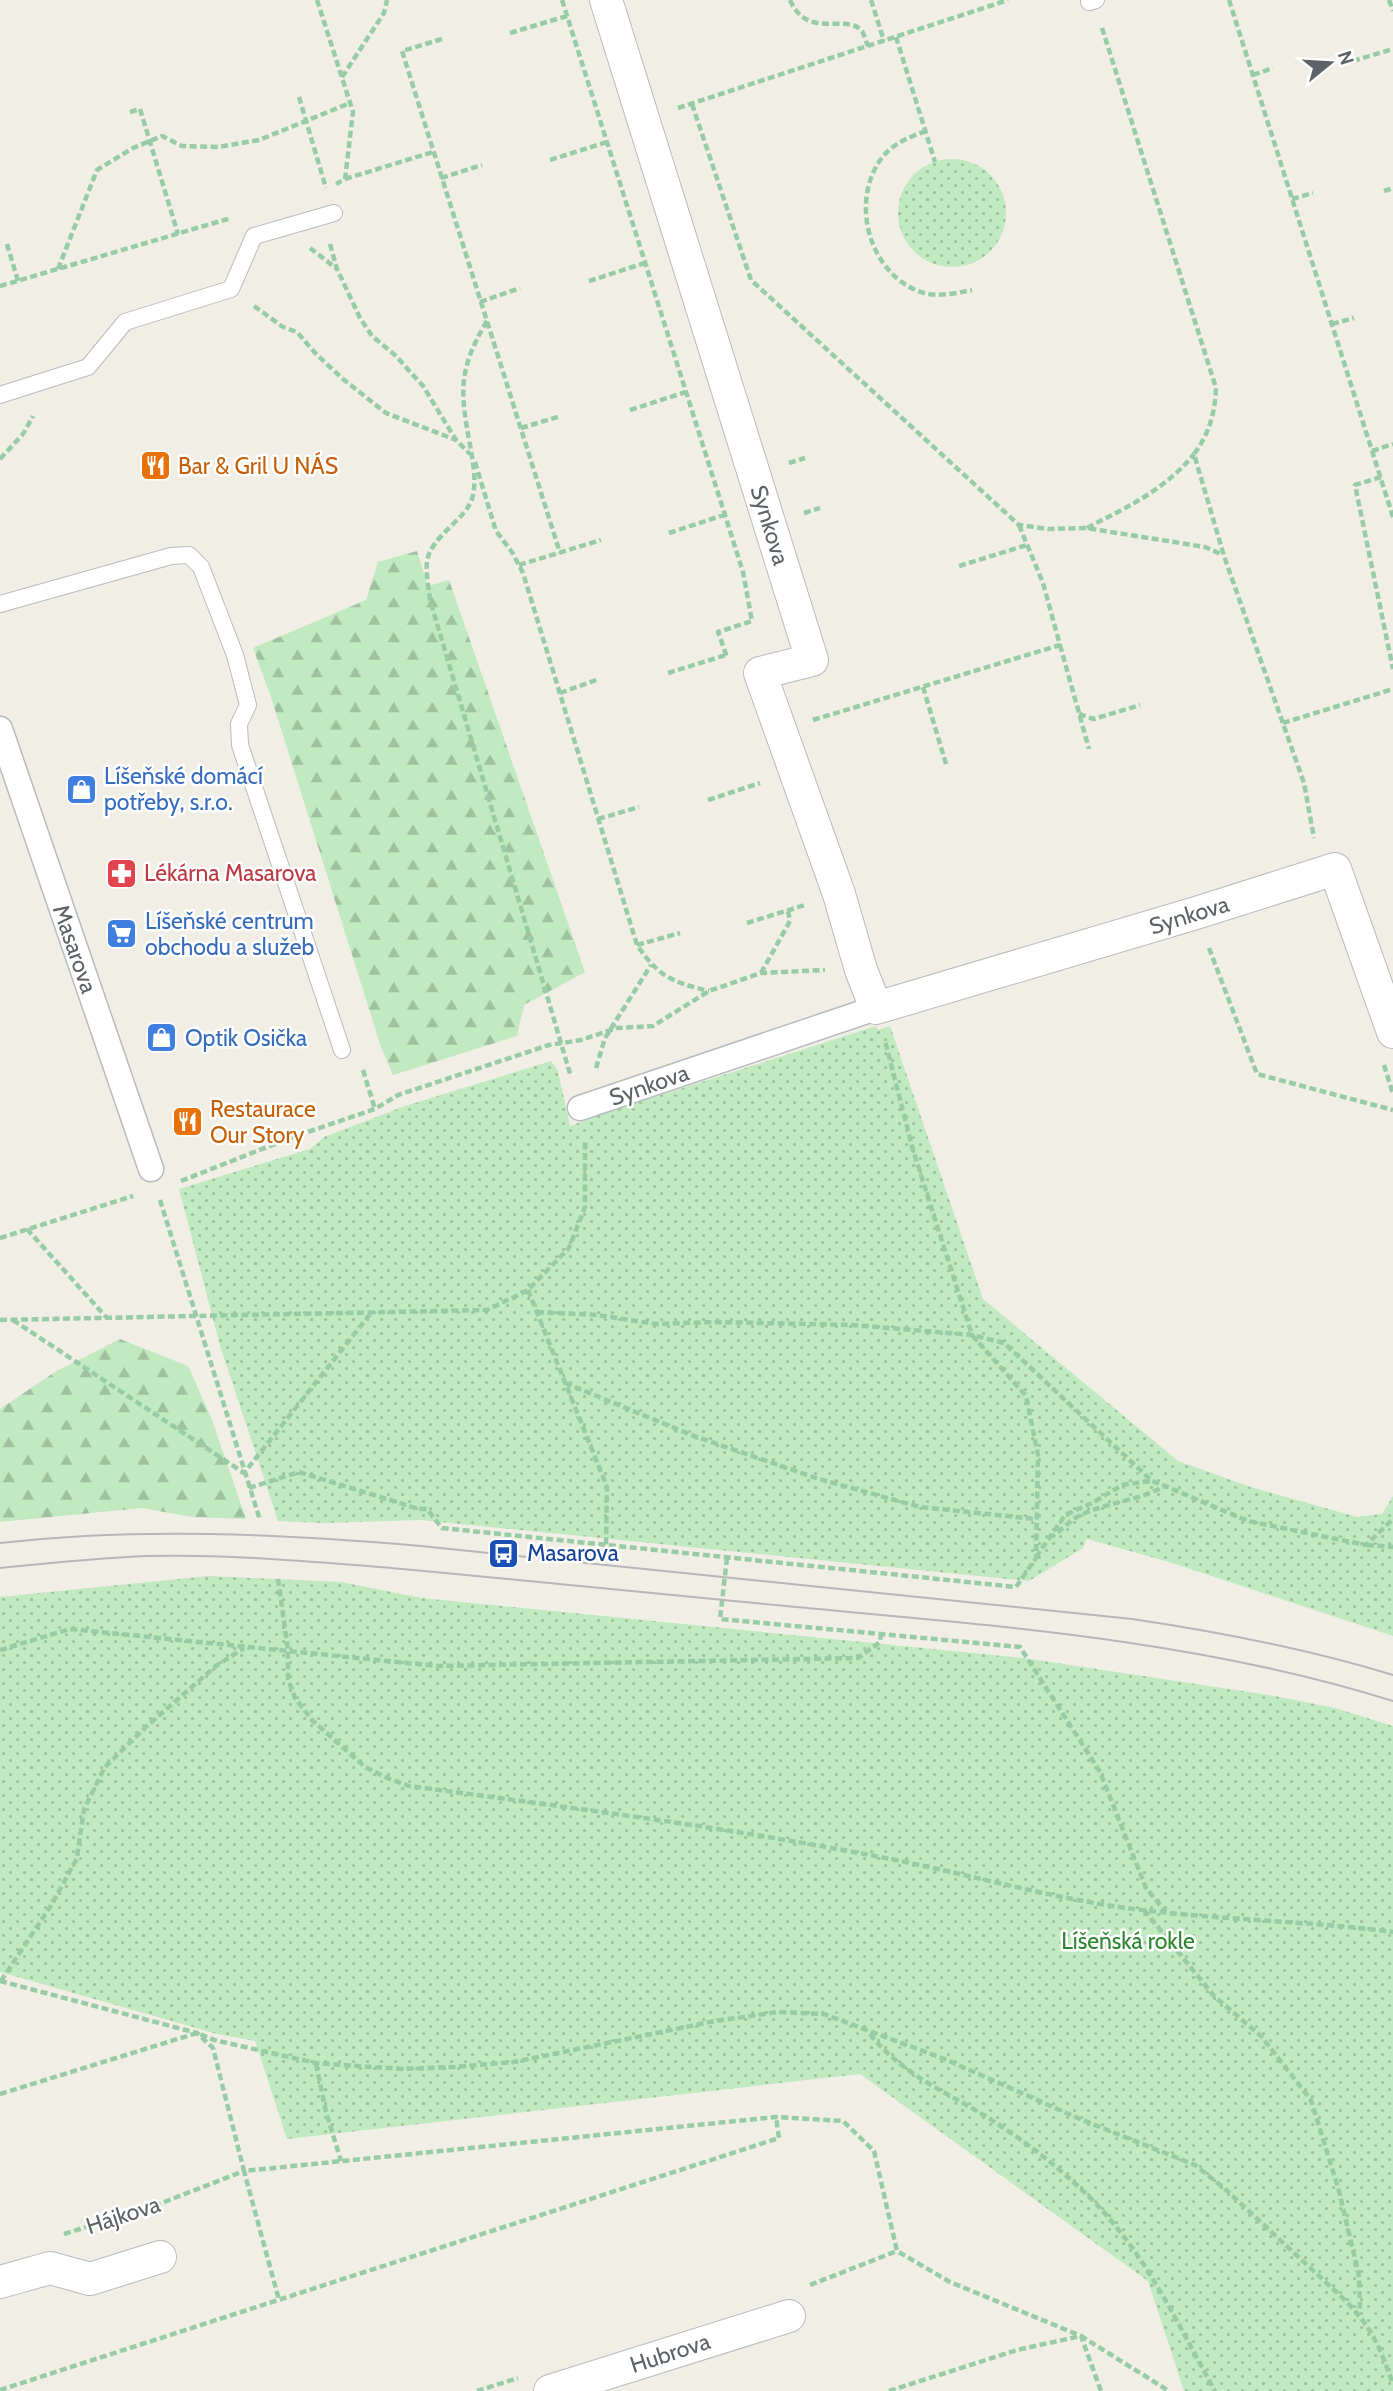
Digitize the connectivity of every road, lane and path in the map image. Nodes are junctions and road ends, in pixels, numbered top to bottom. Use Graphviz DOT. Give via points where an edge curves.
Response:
graph roads {
  1 [pos="317,0"];
  2 [pos="387,0"];
  3 [pos="562,0"];
  4 [pos="606,0"];
  5 [pos="790,0"];
  6 [pos="871,0"];
  7 [pos="1008,0"];
  8 [pos="1229,0"];
  9 [pos="1390,0"];
  10 [pos="1393,11"];
  11 [pos="567,16"];
  12 [pos="1098,17"];
  13 [pos="510,33"];
  14 [pos="896,37"];
  15 [pos="442,40"];
  16 [pos="884,41"];
  17 [pos="868,46"];
  18 [pos="1393,49"];
  19 [pos="1343,64"];
  20 [pos="1273,68"];
  21 [pos="1253,75"];
  22 [pos="342,77"];
  23 [pos="299,97"];
  24 [pos="350,103"];
  25 [pos="692,104"];
  26 [pos="671,111"];
  27 [pos="130,112"];
  28 [pos="306,121"];
  29 [pos="926,131"];
  30 [pos="150,141"];
  31 [pos="607,142"];
  32 [pos="433,152"];
  33 [pos="550,160"];
  34 [pos="935,162"];
  35 [pos="482,165"];
  36 [pos="441,178"];
  37 [pos="345,179"];
  38 [pos="1393,188"];
  39 [pos="326,189"];
  40 [pos="1384,191"];
  41 [pos="314,193"];
  42 [pos="1313,193"];
  43 [pos="1292,199"];
  44 [pos="328,214"];
  45 [pos="240,215"];
  46 [pos="178,234"];
  47 [pos="7,244"];
  48 [pos="645,263"];
  49 [pos="58,269"];
  50 [pos="18,281"];
  51 [pos="589,281"];
  52 [pos="0,286"];
  53 [pos="520,288"];
  54 [pos="231,289"];
  55 [pos="972,290"];
  56 [pos="480,302"];
  57 [pos="1353,318"];
  58 [pos="487,321"];
  59 [pos="1332,324"];
  60 [pos="46,380"];
  61 [pos="686,392"];
  62 [pos="0,395"];
  63 [pos="630,410"];
  64 [pos="561,416"];
  65 [pos="521,428"];
  66 [pos="456,440"];
  67 [pos="1393,444"];
  68 [pos="1372,451"];
  69 [pos="1194,454"];
  70 [pos="472,456"];
  71 [pos="0,459"];
  72 [pos="1381,477"];
  73 [pos="724,515"];
  74 [pos="1393,517"];
  75 [pos="1019,525"];
  76 [pos="1086,528"];
  77 [pos="669,533"];
  78 [pos="601,540"];
  79 [pos="1027,545"];
  80 [pos="560,553"];
  81 [pos="1224,556"];
  82 [pos="519,565"];
  83 [pos="958,566"];
  84 [pos="0,604"];
  85 [pos="1060,645"];
  86 [pos="726,655"];
  87 [pos="731,667"];
  88 [pos="1393,669"];
  89 [pos="668,673"];
  90 [pos="599,679"];
  91 [pos="923,687"];
  92 [pos="1393,689"];
  93 [pos="559,693"];
  94 [pos="1140,705"];
  95 [pos="1078,713"];
  96 [pos="804,722"];
  97 [pos="1283,723"];
  98 [pos="0,729"];
  99 [pos="1089,749"];
  100 [pos="946,764"];
  101 [pos="765,782"];
  102 [pos="708,800"];
  103 [pos="639,807"];
  104 [pos="598,819"];
  105 [pos="1320,874"];
  106 [pos="839,894"];
  107 [pos="788,911"];
  108 [pos="1196,913"];
  109 [pos="747,923"];
  110 [pos="680,933"];
  111 [pos="637,945"];
  112 [pos="651,965"];
  113 [pos="861,970"];
  114 [pos="761,973"];
  115 [pos="709,991"];
  116 [pos="876,1008"];
  117 [pos="609,1031"];
  118 [pos="560,1044"];
  119 [pos="1387,1044"];
  120 [pos="342,1050"];
  121 [pos="592,1078"];
  122 [pos="1393,1094"];
  123 [pos="580,1108"];
  124 [pos="375,1109"];
  125 [pos="1393,1110"];
  126 [pos="153,1179"];
  127 [pos="27,1229"];
  128 [pos="0,1238"];
  129 [pos="528,1290"];
  130 [pos="372,1312"];
  131 [pos="537,1312"];
  132 [pos="195,1315"];
  133 [pos="106,1317"];
  134 [pos="12,1319"];
  135 [pos="0,1320"];
  136 [pos="972,1335"];
  137 [pos="565,1383"];
  138 [pos="244,1473"];
  139 [pos="1152,1480"];
  140 [pos="1165,1486"];
  141 [pos="249,1488"];
  142 [pos="1037,1519"];
  143 [pos="1393,1519"];
  144 [pos="260,1520"];
  145 [pos="1048,1538"];
  146 [pos="1366,1545"];
  147 [pos="606,1546"];
  148 [pos="1393,1547"];
  149 [pos="727,1558"];
  150 [pos="1036,1558"];
  151 [pos="278,1579"];
  152 [pos="881,1633"];
  153 [pos="245,1648"];
  154 [pos="0,1650"];
  155 [pos="288,1650"];
  156 [pos="1144,1909"];
  157 [pos="1166,1912"];
  158 [pos="1393,1932"];
  159 [pos="0,1981"];
  160 [pos="869,2032"];
  161 [pos="197,2033"];
  162 [pos="316,2063"];
  163 [pos="0,2094"];
  164 [pos="776,2117"];
  165 [pos="341,2161"];
  166 [pos="244,2171"];
  167 [pos="53,2237"];
  168 [pos="160,2257"];
  169 [pos="0,2282"];
  170 [pos="279,2300"];
  171 [pos="1357,2313"];
  172 [pos="789,2316"];
  173 [pos="1081,2336"];
  174 [pos="1393,2384"];
  175 [pos="0,2390"];
  176 [pos="550,2391"];
  177 [pos="889,2391"];
  178 [pos="1101,2391"];
  179 [pos="1169,2391"];
  180 [pos="1215,2391"];
  1 -- 22 [label="path"];
  2 -- 22 [label="path" via="384,13"];
  3 -- 11 [label="path"];
  4 -- 106 [label="street, Synkova" via="812,660 760,673"];
  5 -- 17 [label="path" via="803,18 813,23 862,31"];
  6 -- 16 [label="path"];
  7 -- 14 [label="path"];
  8 -- 21 [label="path"];
  9 -- 10 [label="path"];
  11 -- 13 [label="path"];
  11 -- 31 [label="path"];
  12 -- 69 [label="path" via="1216,388 1205,439"];
  14 -- 16 [label="path"];
  14 -- 29 [label="path"];
  15 -- 32 [label="path" via="402,51"];
  16 -- 17 [label="path"];
  17 -- 25 [label="path"];
  18 -- 19 [label="path"];
  20 -- 21 [label="path"];
  21 -- 43 [label="path"];
  22 -- 24 [label="path"];
  23 -- 28 [label="path"];
  24 -- 28 [label="path"];
  24 -- 37 [label="path" via="353,113"];
  25 -- 26 [label="path"];
  25 -- 75 [label="path" via="751,280"];
  27 -- 30 [label="path" via="140,109"];
  28 -- 30 [label="path" via="259,140 218,147 183,146 162,136"];
  28 -- 39 [label="path"];
  29 -- 34 [label="path"];
  29 -- 55 [label="path" via="903,140 881,159 867,194 869,233 885,265 912,287 939,295"];
  30 -- 46 [label="path"];
  30 -- 49 [label="path" via="96,170"];
  31 -- 33 [label="path"];
  31 -- 48 [label="path"];
  32 -- 36 [label="path"];
  32 -- 37 [label="path"];
  35 -- 36 [label="path"];
  36 -- 56 [label="path"];
  37 -- 39 [label="path"];
  38 -- 40 [label="path"];
  39 -- 41 [label="path"];
  42 -- 43 [label="path"];
  43 -- 59 [label="path"];
  44 -- 54 [label="lane" via="254,236"];
  44 -- 66 [label="path" via="337,269 360,318 423,386"];
  45 -- 46 [label="path"];
  46 -- 49 [label="path"];
  47 -- 50 [label="path"];
  48 -- 51 [label="path"];
  48 -- 61 [label="path"];
  49 -- 50 [label="path"];
  50 -- 52 [label="path"];
  53 -- 56 [label="path"];
  54 -- 60 [label="lane" via="125,322 88,367"];
  54 -- 66 [label="path" via="297,332 325,363 386,413"];
  56 -- 58 [label="path"];
  57 -- 59 [label="path"];
  58 -- 65 [label="path"];
  58 -- 70 [label="path" via="468,357 462,384"];
  59 -- 68 [label="path"];
  60 -- 62 [label="lane"];
  60 -- 71 [label="path" via="23,434"];
  61 -- 63 [label="path"];
  61 -- 73 [label="path"];
  64 -- 65 [label="path"];
  65 -- 80 [label="path"];
  66 -- 70 [label="path"];
  67 -- 68 [label="path"];
  68 -- 72 [label="path"];
  69 -- 76 [label="path" via="1161,486"];
  69 -- 81 [label="path"];
  70 -- 82 [label="path" via="496,531"];
  70 -- 118 [label="path" via="475,479 468,510 429,548 425,570"];
  72 -- 74 [label="path"];
  72 -- 88 [label="path" via="1355,485"];
  73 -- 77 [label="path"];
  73 -- 86 [label="path" via="743,572 752,621 718,632"];
  75 -- 76 [label="path"];
  75 -- 79 [label="path"];
  76 -- 81 [label="path" via="1205,547"];
  78 -- 80 [label="path"];
  79 -- 83 [label="path"];
  79 -- 85 [label="path"];
  80 -- 82 [label="path"];
  81 -- 97 [label="path"];
  82 -- 93 [label="path"];
  84 -- 120 [label="lane" via="171,556 189,555 201,567 235,654 248,705 239,724 240,745"];
  85 -- 91 [label="path"];
  85 -- 95 [label="path"];
  86 -- 87 [label="path"];
  86 -- 89 [label="path"];
  90 -- 93 [label="path"];
  91 -- 96 [label="path"];
  91 -- 100 [label="path"];
  92 -- 97 [label="path"];
  93 -- 104 [label="path"];
  94 -- 95 [label="path" via="1094,719"];
  95 -- 99 [label="path"];
  97 -- 105 [label="path" via="1304,783"];
  98 -- 126 [label="street, Masarova"];
  101 -- 102 [label="path"];
  103 -- 104 [label="path"];
  104 -- 111 [label="path"];
  105 -- 108 [label="street, Synkova"];
  105 -- 119 [label="street" via="1335,869"];
  106 -- 107 [label="path"];
  106 -- 113 [label="street, Synkova"];
  107 -- 109 [label="path"];
  107 -- 114 [label="path" via="790,922"];
  108 -- 116 [label="street, Synkova"];
  108 -- 125 [label="path" via="1257,1074"];
  110 -- 111 [label="path"];
  111 -- 112 [label="path"];
  112 -- 115 [label="path" via="681,984"];
  112 -- 117 [label="path"];
  113 -- 114 [label="path"];
  113 -- 116 [label="street, Synkova"];
  114 -- 115 [label="path"];
  115 -- 117 [label="path" via="653,1026"];
  116 -- 123 [label="street, Synkova"];
  116 -- 136 [label="path" via="913,1150"];
  117 -- 118 [label="path"];
  117 -- 121 [label="path"];
  118 -- 123 [label="path"];
  118 -- 124 [label="path" via="398,1095"];
  119 -- 122 [label="path"];
  120 -- 124 [label="path" via="358,1055"];
  123 -- 129 [label="path" via="585,1207 569,1248"];
  124 -- 126 [label="path" via="204,1173"];
  126 -- 127 [label="path"];
  126 -- 132 [label="path"];
  127 -- 128 [label="path"];
  127 -- 133 [label="path"];
  129 -- 130 [label="path" via="487,1310"];
  129 -- 131 [label="path"];
  130 -- 132 [label="path"];
  130 -- 138 [label="path"];
  131 -- 136 [label="path" via="656,1324 853,1325"];
  131 -- 137 [label="path"];
  132 -- 133 [label="path"];
  132 -- 138 [label="path"];
  133 -- 134 [label="path"];
  134 -- 135 [label="path"];
  134 -- 138 [label="path"];
  136 -- 139 [label="path" via="1004,1343"];
  136 -- 142 [label="path" via="1026,1396 1038,1455"];
  137 -- 142 [label="path" via="694,1436 819,1479 920,1507"];
  137 -- 147 [label="path" via="607,1487"];
  138 -- 141 [label="path"];
  139 -- 140 [label="path"];
  139 -- 145 [label="path" via="1122,1485 1065,1515"];
  140 -- 145 [label="path" via="1149,1496 1079,1516"];
  140 -- 146 [label="path" via="1248,1521"];
  141 -- 144 [label="path"];
  141 -- 147 [label="path" via="299,1472 427,1509 442,1528"];
  142 -- 150 [label="path"];
  143 -- 146 [label="path"];
  145 -- 150 [label="path"];
  146 -- 148 [label="path"];
  147 -- 149 [label="path"];
  149 -- 150 [label="path" via="1016,1587"];
  149 -- 152 [label="path" via="720,1619"];
  151 -- 155 [label="path"];
  152 -- 155 [label="path" via="880,1642 858,1658 437,1666"];
  152 -- 157 [label="path" via="1020,1647 1100,1772 1146,1888"];
  153 -- 154 [label="path" via="70,1629"];
  153 -- 155 [label="path"];
  153 -- 159 [label="path" via="216,1666 105,1767 84,1809 77,1858"];
  155 -- 156 [label="path" via="288,1679 312,1720 365,1767 409,1786 713,1828"];
  156 -- 157 [label="path"];
  156 -- 171 [label="path" via="1214,1996 1261,2036 1311,2100 1359,2276"];
  157 -- 158 [label="path"];
  159 -- 161 [label="path"];
  160 -- 162 [label="path" via="824,2014 778,2012 514,2062 402,2069"];
  160 -- 171 [label="path" via="947,2060 1195,2165"];
  160 -- 180 [label="path" via="882,2050 909,2072 981,2113 1075,2183 1113,2223 1153,2278"];
  161 -- 162 [label="path"];
  161 -- 163 [label="path"];
  161 -- 166 [label="path" via="214,2048"];
  162 -- 165 [label="path"];
  164 -- 165 [label="path, Hájkova"];
  164 -- 170 [label="path" via="779,2138"];
  164 -- 173 [label="path, Hájkova" via="843,2121 874,2151 897,2251 950,2282"];
  165 -- 166 [label="path, Hájkova"];
  166 -- 167 [label="path, Hájkova"];
  166 -- 170 [label="path"];
  168 -- 169 [label="street" via="90,2279 50,2268"];
  170 -- 175 [label="path"];
  171 -- 174 [label="path" via="1376,2338"];
  172 -- 176 [label="street, Hubrova"];
  173 -- 177 [label="path" via="1017,2350"];
  173 -- 178 [label="path"];
  173 -- 179 [label="path, Hájkova"];
}
